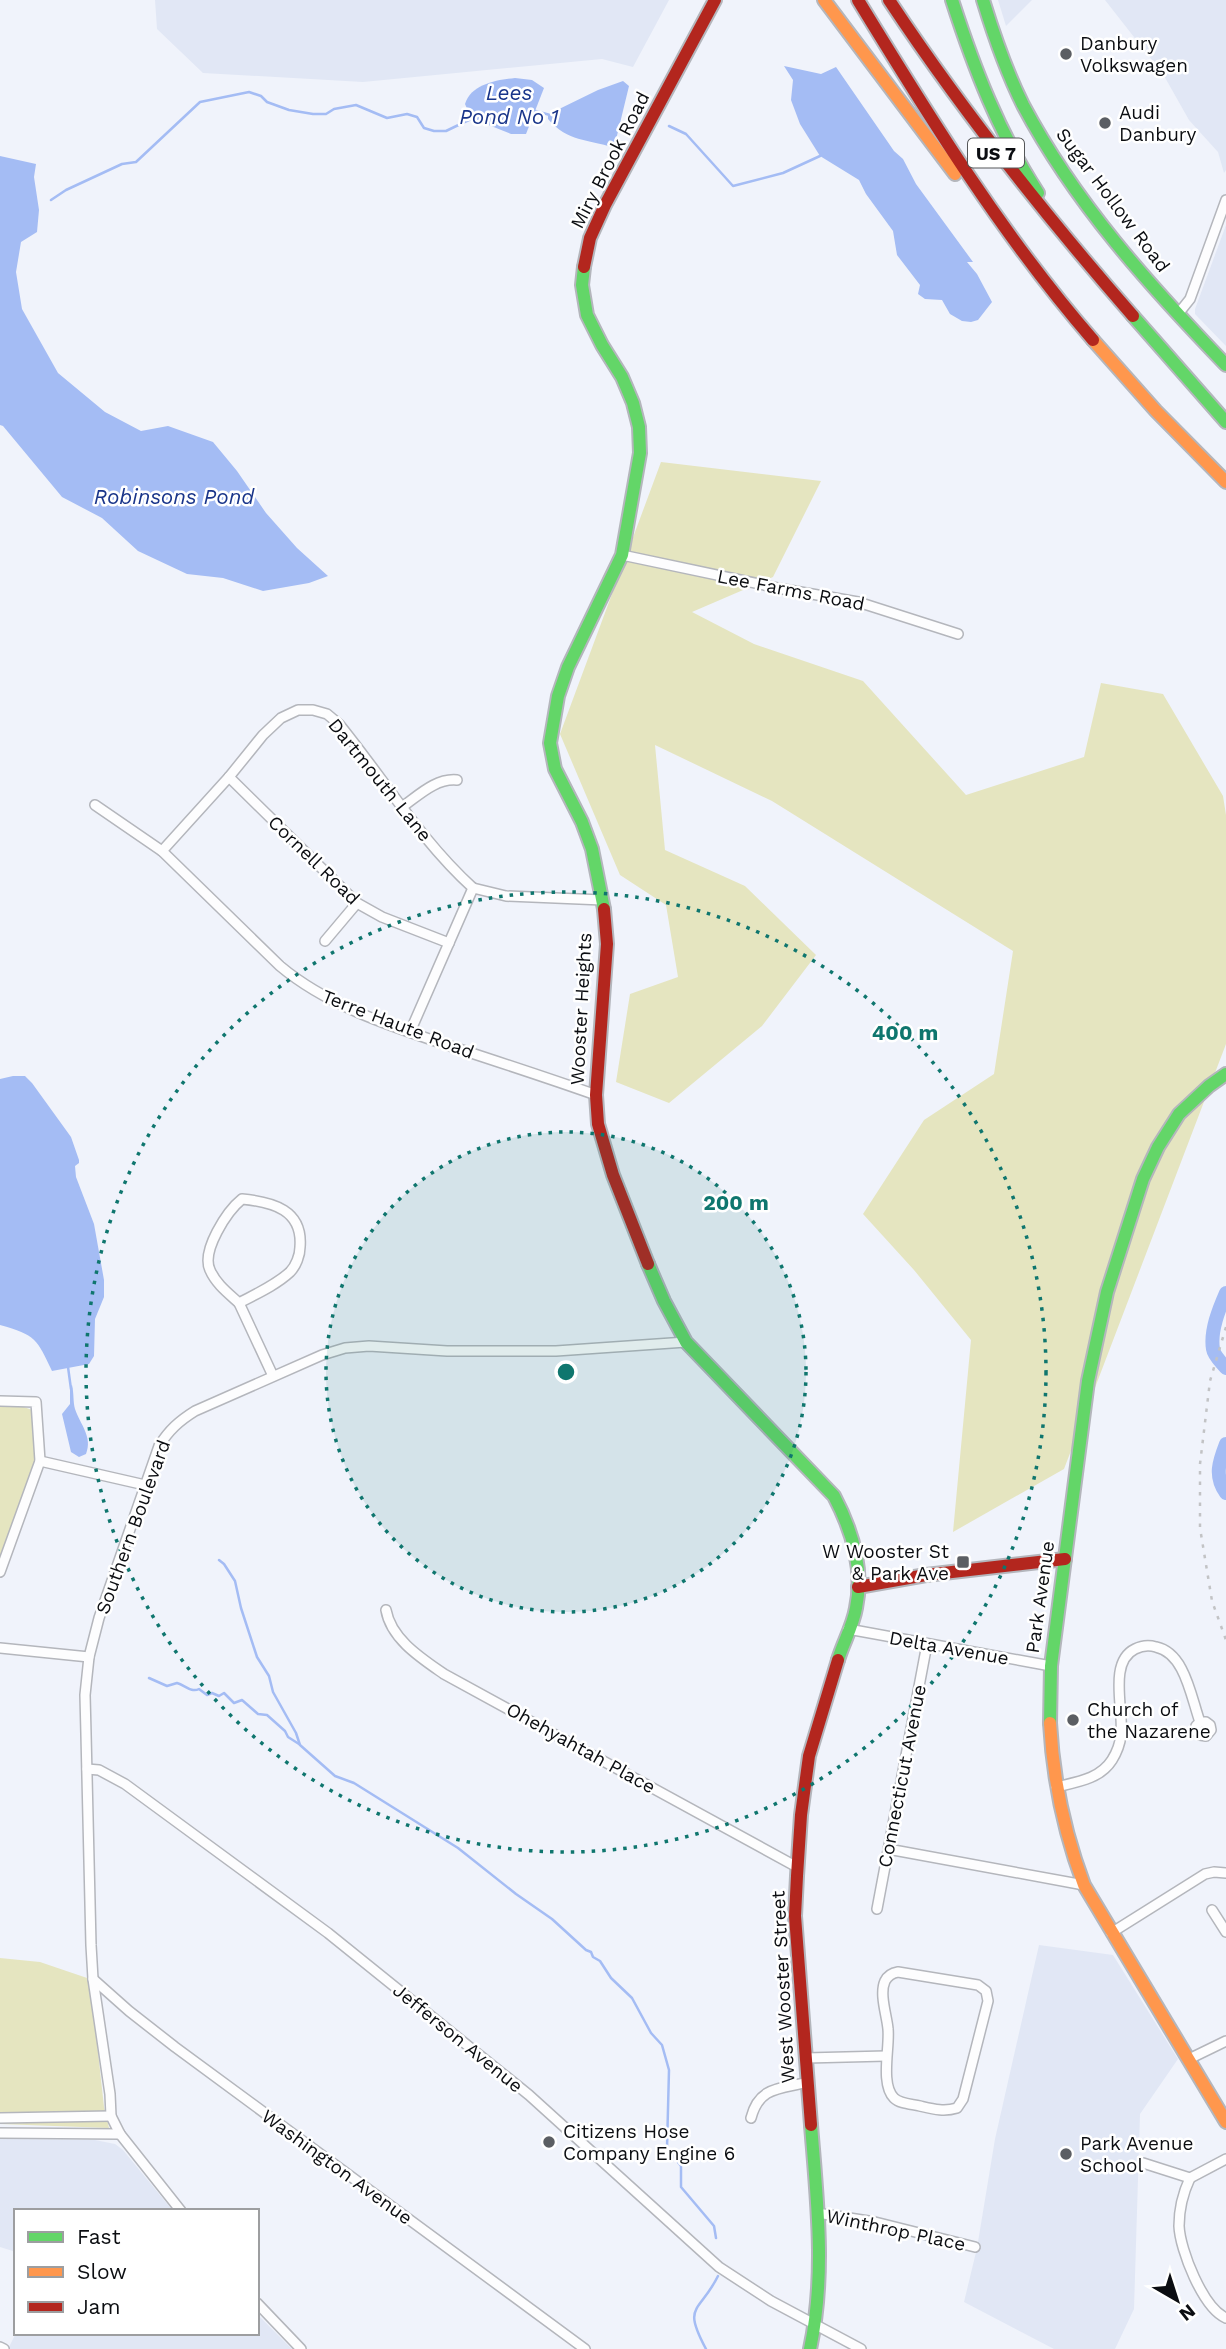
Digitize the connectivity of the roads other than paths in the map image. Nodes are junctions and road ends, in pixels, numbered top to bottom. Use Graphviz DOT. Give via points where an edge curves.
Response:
graph roads {
  1 [pos="715,0"];
  2 [pos="824,0"];
  3 [pos="858,0"];
  4 [pos="889,0"];
  5 [pos="952,0"];
  6 [pos="983,0"];
  7 [pos="1226,200"];
  8 [pos="1054,293"];
  9 [pos="1115,296"];
  10 [pos="1178,314"];
  11 [pos="602,345"];
  12 [pos="1226,365"];
  13 [pos="1130,383"];
  14 [pos="1226,422"];
  15 [pos="1226,482"];
  16 [pos="1226,493"];
  17 [pos="622,555"];
  18 [pos="958,634"];
  19 [pos="229,776"];
  20 [pos="457,780"];
  21 [pos="95,806"];
  22 [pos="402,807"];
  23 [pos="162,851"];
  24 [pos="473,888"];
  25 [pos="603,900"];
  26 [pos="357,903"];
  27 [pos="325,941"];
  28 [pos="449,943"];
  29 [pos="410,1032"];
  30 [pos="1226,1074"];
  31 [pos="596,1095"];
  32 [pos="239,1303"];
  33 [pos="686,1342"];
  34 [pos="273,1376"];
  35 [pos="0,1401"];
  36 [pos="40,1461"];
  37 [pos="145,1485"];
  38 [pos="1065,1559"];
  39 [pos="0,1573"];
  40 [pos="858,1587"];
  41 [pos="386,1609"];
  42 [pos="848,1629"];
  43 [pos="927,1644"];
  44 [pos="0,1648"];
  45 [pos="89,1657"];
  46 [pos="1051,1666"];
  47 [pos="1200,1722"];
  48 [pos="87,1769"];
  49 [pos="1056,1787"];
  50 [pos="888,1849"];
  51 [pos="797,1867"];
  52 [pos="1226,1874"];
  53 [pos="1084,1885"];
  54 [pos="877,1909"];
  55 [pos="1212,1910"];
  56 [pos="1226,1932"];
  57 [pos="1111,1933"];
  58 [pos="93,1979"];
  59 [pos="1226,2041"];
  60 [pos="886,2056"];
  61 [pos="806,2058"];
  62 [pos="1189,2059"];
  63 [pos="808,2082"];
  64 [pos="111,2116"];
  65 [pos="0,2118"];
  66 [pos="751,2118"];
  67 [pos="1226,2122"];
  68 [pos="0,2133"];
  69 [pos="120,2134"];
  70 [pos="1226,2159"];
  71 [pos="1143,2163"];
  72 [pos="1190,2178"];
  73 [pos="179,2209"];
  74 [pos="817,2213"];
  75 [pos="975,2247"];
  76 [pos="259,2305"];
  77 [pos="1226,2318"];
  78 [pos="816,2326"];
  79 [pos="301,2349"];
  80 [pos="585,2349"];
  81 [pos="810,2349"];
  82 [pos="861,2349"];
  1 -- 11 [label="main road, Miry Brook Road" via="590,238 582,285 587,315"];
  2 -- 8 [label="main road" via="986,216"];
  3 -- 8 [label="main road, US 7" via="962,168"];
  4 -- 9 [label="main road, US 7" via="985,139"];
  5 -- 9 [label="main road" via="979,78 1023,168"];
  6 -- 10 [label="main road, Sugar Hollow Road" via="1009,74 1040,134 1100,222"];
  7 -- 10 [label="street" via="1190,299"];
  8 -- 13 [label="main road, US 7"];
  9 -- 14 [label="main road, US 7"];
  10 -- 12 [label="main road, Sugar Hollow Road"];
  11 -- 17 [label="main road, Wooster Heights" via="622,377 639,427 640,453"];
  13 -- 15 [label="main road, US 7"];
  13 -- 16 [label="main road"];
  17 -- 18 [label="street, Lee Farms Road" via="858,601"];
  17 -- 25 [label="main road, Wooster Heights" via="568,667 551,743 555,769 592,849"];
  19 -- 22 [label="street, Dartmouth Lane" via="281,718 298,710 313,710 339,724"];
  19 -- 23 [label="street, Dartmouth Lane"];
  19 -- 26 [label="street, Cornell Road"];
  20 -- 22 [label="street" via="438,782"];
  21 -- 23 [label="street, Terre Haute Road"];
  22 -- 24 [label="street, Dartmouth Lane"];
  23 -- 29 [label="street, Terre Haute Road" via="299,982"];
  24 -- 25 [label="street" via="506,896"];
  24 -- 28 [label="street"];
  25 -- 31 [label="main road, Wooster Heights" via="607,944"];
  26 -- 27 [label="street"];
  26 -- 28 [label="street, Cornell Road"];
  28 -- 29 [label="street"];
  29 -- 31 [label="street, Terre Haute Road"];
  30 -- 38 [label="main road, Park Avenue" via="1179,1114 1140,1189 1093,1351"];
  31 -- 33 [label="main road, Wooster Heights" via="598,1124 613,1175 664,1301"];
  32 -- 32 [label="street" via="285,1276 300,1254 297,1224 273,1204 242,1199 233,1206 208,1255 208,1268 217,1283"];
  32 -- 34 [label="street"];
  33 -- 34 [label="street, Southern Boulevard" via="545,1351 369,1346 322,1355"];
  33 -- 40 [label="main road, Wooster Heights" via="834,1496 851,1533"];
  34 -- 37 [label="street, Southern Boulevard" via="181,1419 168,1430"];
  35 -- 36 [label="street" via="36,1402"];
  36 -- 37 [label="street"];
  36 -- 39 [label="street"];
  37 -- 45 [label="street, Southern Boulevard"];
  38 -- 40 [label="main road"];
  38 -- 46 [label="main road, Park Avenue"];
  40 -- 42 [label="main road, West Wooster Street"];
  41 -- 51 [label="street, Ohehyahtah Place" via="387,1620 408,1647 444,1674"];
  42 -- 43 [label="street, Delta Avenue"];
  42 -- 51 [label="main road, West Wooster Street" via="809,1758"];
  43 -- 46 [label="street, Delta Avenue"];
  43 -- 50 [label="street, Connecticut Avenue"];
  44 -- 45 [label="street"];
  45 -- 48 [label="street, Southern Boulevard"];
  46 -- 49 [label="main road, Park Avenue" via="1049,1715"];
  47 -- 49 [label="street" via="1174,1656 1151,1645 1138,1648 1121,1663 1122,1733 1111,1762 1091,1777"];
  48 -- 58 [label="street, Southern Boulevard"];
  48 -- 78 [label="street, Jefferson Avenue" via="125,1784 328,1933 529,2095 719,2267"];
  49 -- 53 [label="main road, Park Avenue"];
  50 -- 53 [label="street"];
  50 -- 54 [label="street, Connecticut Avenue"];
  51 -- 61 [label="main road, West Wooster Street" via="795,1916"];
  52 -- 57 [label="street" via="1205,1874"];
  53 -- 57 [label="main road, Park Avenue"];
  55 -- 56 [label="street"];
  57 -- 62 [label="main road, Park Avenue"];
  58 -- 64 [label="street, Southern Boulevard"];
  58 -- 80 [label="street, Washington Avenue" via="176,2047"];
  59 -- 62 [label="street"];
  60 -- 60 [label="street" via="894,2098 947,2111 957,2108 988,2001 986,1991 967,1983 891,1974 883,1988 889,2034"];
  60 -- 61 [label="street"];
  61 -- 63 [label="main road, West Wooster Street"];
  62 -- 67 [label="main road, Park Avenue"];
  63 -- 66 [label="street" via="761,2096"];
  63 -- 74 [label="main road, West Wooster Street"];
  64 -- 65 [label="street"];
  64 -- 69 [label="street, Southern Boulevard"];
  68 -- 69 [label="street"];
  69 -- 73 [label="street, Southern Boulevard"];
  70 -- 72 [label="street"];
  71 -- 72 [label="street"];
  72 -- 77 [label="street" via="1183,2192 1179,2234 1201,2292"];
  74 -- 75 [label="street, Winthrop Place"];
  74 -- 78 [label="main road, West Wooster Street"];
  76 -- 79 [label="street"];
  78 -- 81 [label="main road, West Wooster Street"];
  78 -- 82 [label="street, Jefferson Avenue"];
}
